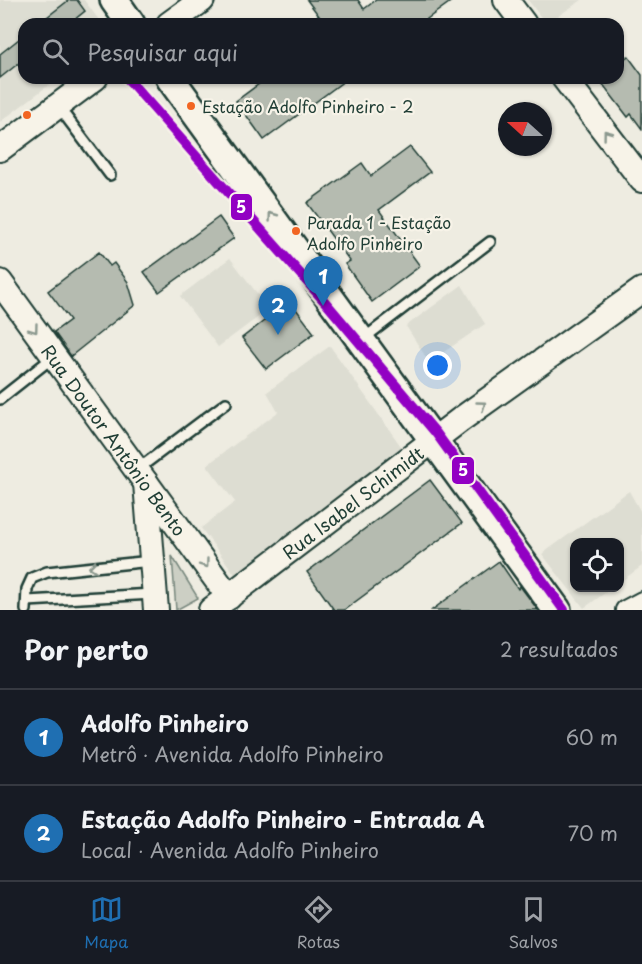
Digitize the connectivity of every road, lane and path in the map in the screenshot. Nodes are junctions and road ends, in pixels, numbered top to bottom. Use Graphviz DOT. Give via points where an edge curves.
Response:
graph roads {
  1 [pos="114,0"];
  2 [pos="202,0"];
  3 [pos="506,0"];
  4 [pos="127,18"];
  5 [pos="177,18"];
  6 [pos="520,18"];
  7 [pos="87,84"];
  8 [pos="174,84"];
  9 [pos="569,84"];
  10 [pos="58,106"];
  11 [pos="0,149"];
  12 [pos="110,175"];
  13 [pos="642,180"];
  14 [pos="490,242"];
  15 [pos="0,282"];
  16 [pos="642,290"];
  17 [pos="362,340"];
  18 [pos="54,356"];
  19 [pos="0,399"];
  20 [pos="226,403"];
  21 [pos="434,439"];
  22 [pos="141,477"];
  23 [pos="151,561"];
  24 [pos="642,601"];
  25 [pos="155,602"];
  26 [pos="220,604"];
  27 [pos="27,605"];
  28 [pos="557,610"];
  29 [pos="625,610"];
  1 -- 4 [label="main road"];
  2 -- 5 [label="street"];
  3 -- 6 [label="street"];
  7 -- 10 [label="street"];
  17 -- 8 [label="main road, one-way"];
  13 -- 9 [label="street, one-way"];
  10 -- 11 [label="street"];
  10 -- 12 [label="lane"];
  14 -- 17 [label="lane"];
  15 -- 18 [label="street, Rua Doutor Antônio Bento, one-way"];
  21 -- 16 [label="street, Rua Isabel Schimidt, one-way"];
  17 -- 21 [label="main road"];
  18 -- 19 [label="lane"];
  18 -- 22 [label="street, Rua Doutor Antônio Bento"];
  20 -- 22 [label="lane"];
  21 -- 26 [label="street, Rua Isabel Schimidt"];
  21 -- 28 [label="main road"];
  22 -- 23 [label="street"];
  22 -- 26 [label="street, Rua Doutor Antônio Bento, one-way"];
  23 -- 25 [label="street"];
  23 -- 27 [label="lane, one-way" via="47,572 32,578"];
  24 -- 29 [label="street"];
  25 -- 27 [label="lane"];
}
